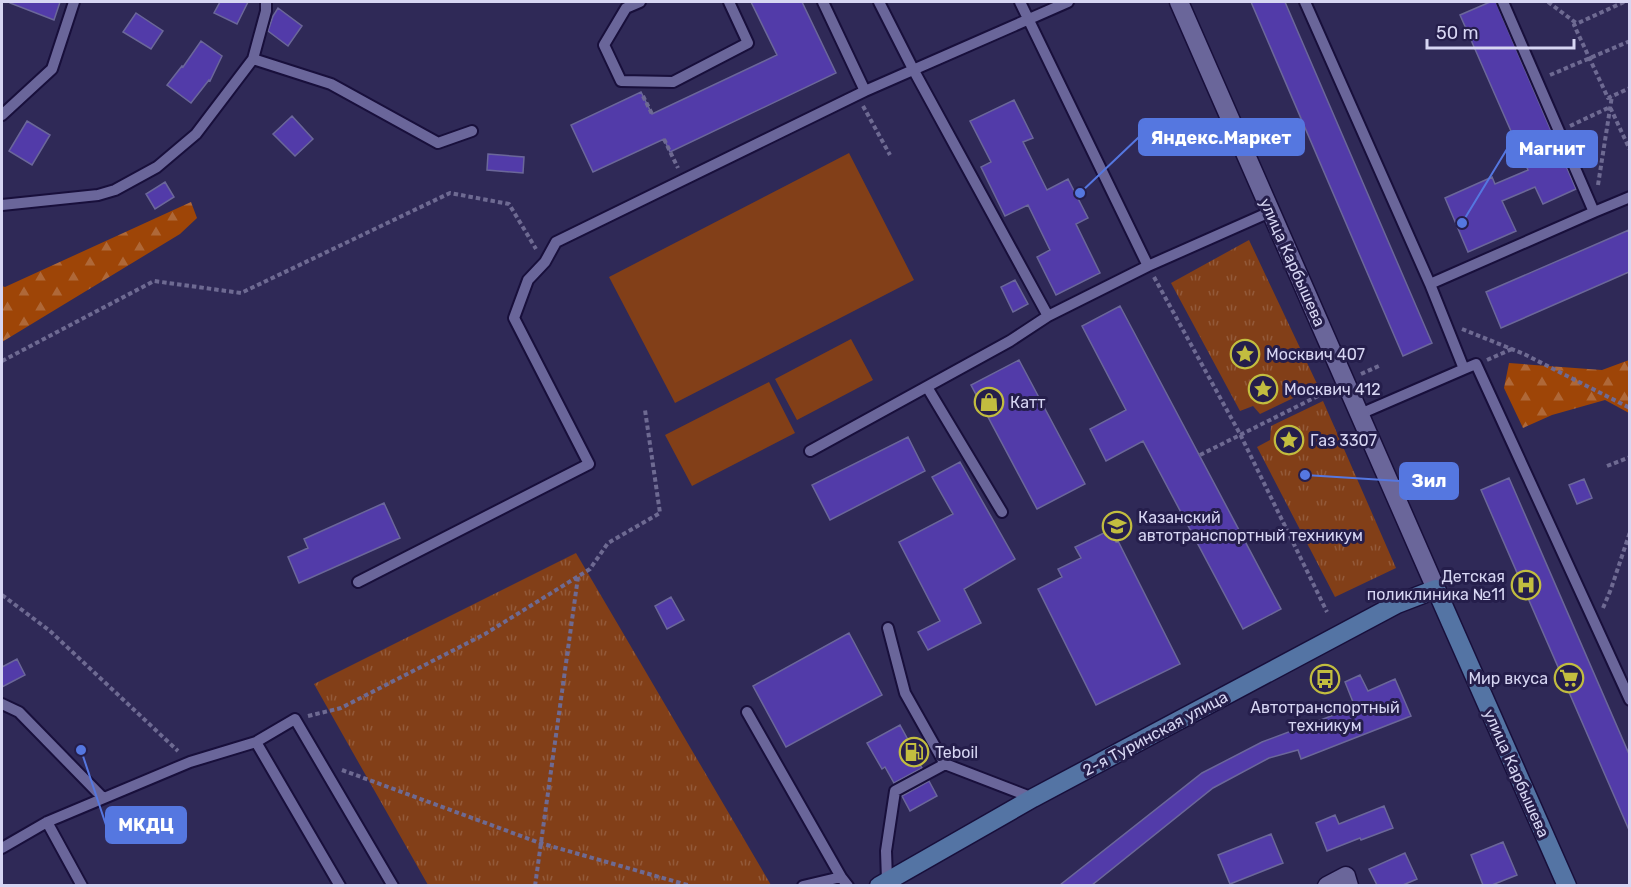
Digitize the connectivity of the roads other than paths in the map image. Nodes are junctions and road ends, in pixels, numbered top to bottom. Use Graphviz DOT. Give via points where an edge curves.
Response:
graph roads {
  1 [pos="74,2"];
  2 [pos="266,2"];
  3 [pos="640,2"];
  4 [pos="729,2"];
  5 [pos="823,2"];
  6 [pos="879,2"];
  7 [pos="1020,2"];
  8 [pos="1068,2"];
  9 [pos="1179,2"];
  10 [pos="1305,2"];
  11 [pos="1503,2"];
  12 [pos="1028,19"];
  13 [pos="253,59"];
  14 [pos="913,69"];
  15 [pos="861,93"];
  16 [pos="2,115"];
  17 [pos="472,131"];
  18 [pos="1629,197"];
  19 [pos="2,205"];
  20 [pos="1270,212"];
  21 [pos="1594,212"];
  22 [pos="1148,266"];
  23 [pos="1430,284"];
  24 [pos="1048,316"];
  25 [pos="1464,369"];
  26 [pos="927,387"];
  27 [pos="1360,414"];
  28 [pos="810,451"];
  29 [pos="1002,512"];
  30 [pos="358,582"];
  31 [pos="1436,589"];
  32 [pos="888,628"];
  33 [pos="1629,700"];
  34 [pos="2,704"];
  35 [pos="747,712"];
  36 [pos="256,742"];
  37 [pos="945,764"];
  38 [pos="103,798"];
  39 [pos="1033,798"];
  40 [pos="47,822"];
  41 [pos="2,848"];
  42 [pos="844,881"];
  43 [pos="1348,881"];
  44 [pos="883,883"];
  45 [pos="82,885"];
  46 [pos="340,885"];
  47 [pos="393,885"];
  48 [pos="803,885"];
  49 [pos="1327,885"];
  50 [pos="1567,885"];
  1 -- 16 [label="lane" via="52,69"];
  2 -- 13 [label="lane"];
  3 -- 4 [label="lane" via="626,8 604,45 621,81 673,82 748,43"];
  5 -- 15 [label="lane"];
  6 -- 14 [label="lane"];
  7 -- 12 [label="lane"];
  8 -- 12 [label="lane"];
  9 -- 20 [label="street, улица Карбышева"];
  10 -- 23 [label="lane"];
  11 -- 21 [label="lane"];
  12 -- 14 [label="lane"];
  12 -- 22 [label="lane"];
  13 -- 17 [label="lane" via="331,84 438,143"];
  13 -- 19 [label="lane" via="196,134 157,167 98,195"];
  14 -- 15 [label="lane"];
  14 -- 24 [label="lane"];
  15 -- 30 [label="lane" via="556,242 545,262 528,280 514,318 589,464"];
  18 -- 21 [label="lane"];
  20 -- 22 [label="lane"];
  20 -- 27 [label="street, улица Карбышева"];
  21 -- 23 [label="lane"];
  22 -- 24 [label="lane"];
  23 -- 25 [label="lane"];
  24 -- 26 [label="lane"];
  25 -- 27 [label="lane"];
  25 -- 33 [label="lane" via="1476,364"];
  26 -- 28 [label="lane"];
  26 -- 29 [label="lane"];
  27 -- 31 [label="street, улица Карбышева"];
  31 -- 39 [label="street, 2-я Туринская улица" via="1397,604"];
  31 -- 50 [label="street, улица Карбышева"];
  32 -- 37 [label="lane" via="905,693"];
  34 -- 38 [label="lane" via="19,712"];
  35 -- 42 [label="lane"];
  36 -- 38 [label="lane" via="190,762"];
  36 -- 46 [label="lane"];
  36 -- 47 [label="lane" via="295,719"];
  37 -- 39 [label="lane"];
  37 -- 44 [label="lane" via="895,791"];
  38 -- 40 [label="lane"];
  39 -- 44 [label="street, 2-я Туринская улица"];
  40 -- 41 [label="lane"];
  40 -- 45 [label="lane"];
  42 -- 48 [label="lane"];
  43 -- 49 [label="street"];
}
